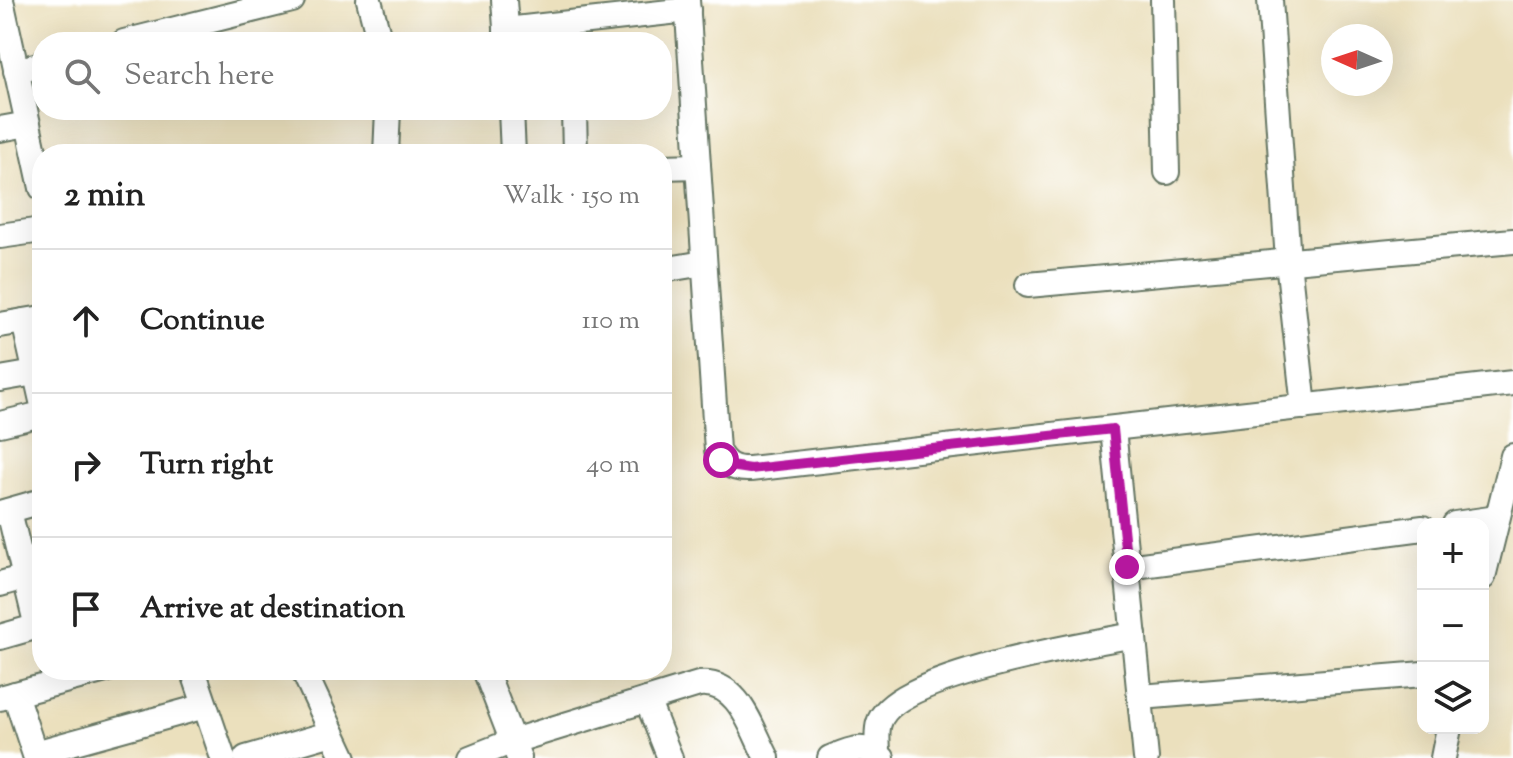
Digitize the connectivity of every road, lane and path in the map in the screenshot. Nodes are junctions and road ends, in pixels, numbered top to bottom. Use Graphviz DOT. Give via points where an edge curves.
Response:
graph roads {
  1 [pos="1,0"];
  2 [pos="292,0"];
  3 [pos="369,0"];
  4 [pos="504,0"];
  5 [pos="1163,0"];
  6 [pos="1270,0"];
  7 [pos="688,5"];
  8 [pos="202,10"];
  9 [pos="148,32"];
  10 [pos="377,32"];
  11 [pos="506,32"];
  12 [pos="572,32"];
  13 [pos="4,38"];
  14 [pos="32,67"];
  15 [pos="16,71"];
  16 [pos="388,120"];
  17 [pos="511,120"];
  18 [pos="574,120"];
  19 [pos="28,124"];
  20 [pos="0,129"];
  21 [pos="32,144"];
  22 [pos="386,144"];
  23 [pos="513,144"];
  24 [pos="575,144"];
  25 [pos="698,166"];
  26 [pos="672,167"];
  27 [pos="1167,172"];
  28 [pos="32,231"];
  29 [pos="0,236"];
  30 [pos="1513,241"];
  31 [pos="1288,261"];
  32 [pos="704,263"];
  33 [pos="672,268"];
  34 [pos="1028,285"];
  35 [pos="32,320"];
  36 [pos="0,325"];
  37 [pos="32,374"];
  38 [pos="0,379"];
  39 [pos="1513,383"];
  40 [pos="1304,407"];
  41 [pos="32,416"];
  42 [pos="0,424"];
  43 [pos="1113,429"];
  44 [pos="1513,456"];
  45 [pos="32,504"];
  46 [pos="1503,511"];
  47 [pos="5,512"];
  48 [pos="1477,518"];
  49 [pos="1417,529"];
  50 [pos="1489,557"];
  51 [pos="1127,567"];
  52 [pos="25,577"];
  53 [pos="0,584"];
  54 [pos="32,602"];
  55 [pos="32,628"];
  56 [pos="1134,635"];
  57 [pos="0,637"];
  58 [pos="1417,674"];
  59 [pos="67,680"];
  60 [pos="196,680"];
  61 [pos="308,680"];
  62 [pos="489,680"];
  63 [pos="7,696"];
  64 [pos="1141,697"];
  65 [pos="647,700"];
  66 [pos="205,706"];
  67 [pos="332,733"];
  68 [pos="1448,734"];
  69 [pos="516,750"];
  70 [pos="36,756"];
  71 [pos="880,756"];
  72 [pos="223,758"];
  73 [pos="246,758"];
  74 [pos="344,758"];
  75 [pos="470,758"];
  76 [pos="670,758"];
  77 [pos="767,758"];
  78 [pos="830,758"];
  79 [pos="1146,758"];
  80 [pos="1443,758"];
  1 -- 13 [label="street"];
  2 -- 8 [label="street"];
  3 -- 10 [label="street"];
  4 -- 11 [label="street"];
  5 -- 27 [label="street"];
  6 -- 31 [label="street"];
  7 -- 12 [label="street"];
  7 -- 25 [label="street"];
  8 -- 9 [label="street"];
  13 -- 15 [label="street"];
  14 -- 15 [label="street"];
  15 -- 19 [label="street"];
  16 -- 22 [label="street"];
  17 -- 23 [label="street"];
  18 -- 24 [label="street"];
  19 -- 20 [label="street"];
  19 -- 21 [label="street"];
  25 -- 26 [label="street"];
  25 -- 32 [label="street"];
  28 -- 29 [label="street"];
  30 -- 31 [label="street"];
  31 -- 34 [label="street"];
  31 -- 40 [label="street"];
  32 -- 33 [label="street"];
  32 -- 43 [label="street" via="717,450 730,466 750,469"];
  35 -- 36 [label="street"];
  37 -- 38 [label="street"];
  39 -- 40 [label="street"];
  40 -- 43 [label="street"];
  41 -- 42 [label="street"];
  43 -- 51 [label="street"];
  44 -- 46 [label="street"];
  45 -- 47 [label="street"];
  46 -- 48 [label="street"];
  46 -- 50 [label="street"];
  47 -- 52 [label="street"];
  49 -- 51 [label="street"];
  51 -- 56 [label="street"];
  52 -- 53 [label="street"];
  52 -- 54 [label="street"];
  55 -- 57 [label="street"];
  56 -- 64 [label="street"];
  56 -- 71 [label="street" via="1001,663 911,693 894,703 879,723"];
  58 -- 64 [label="street"];
  59 -- 63 [label="street"];
  60 -- 66 [label="street"];
  61 -- 67 [label="street"];
  62 -- 69 [label="street"];
  63 -- 70 [label="street"];
  64 -- 79 [label="street"];
  65 -- 69 [label="street"];
  65 -- 76 [label="street"];
  65 -- 77 [label="street" via="699,684 720,685 736,700"];
  66 -- 70 [label="street"];
  66 -- 72 [label="street"];
  67 -- 73 [label="street"];
  67 -- 74 [label="street"];
  68 -- 80 [label="street"];
  69 -- 75 [label="street"];
  71 -- 78 [label="street" via="860,748"];
}
